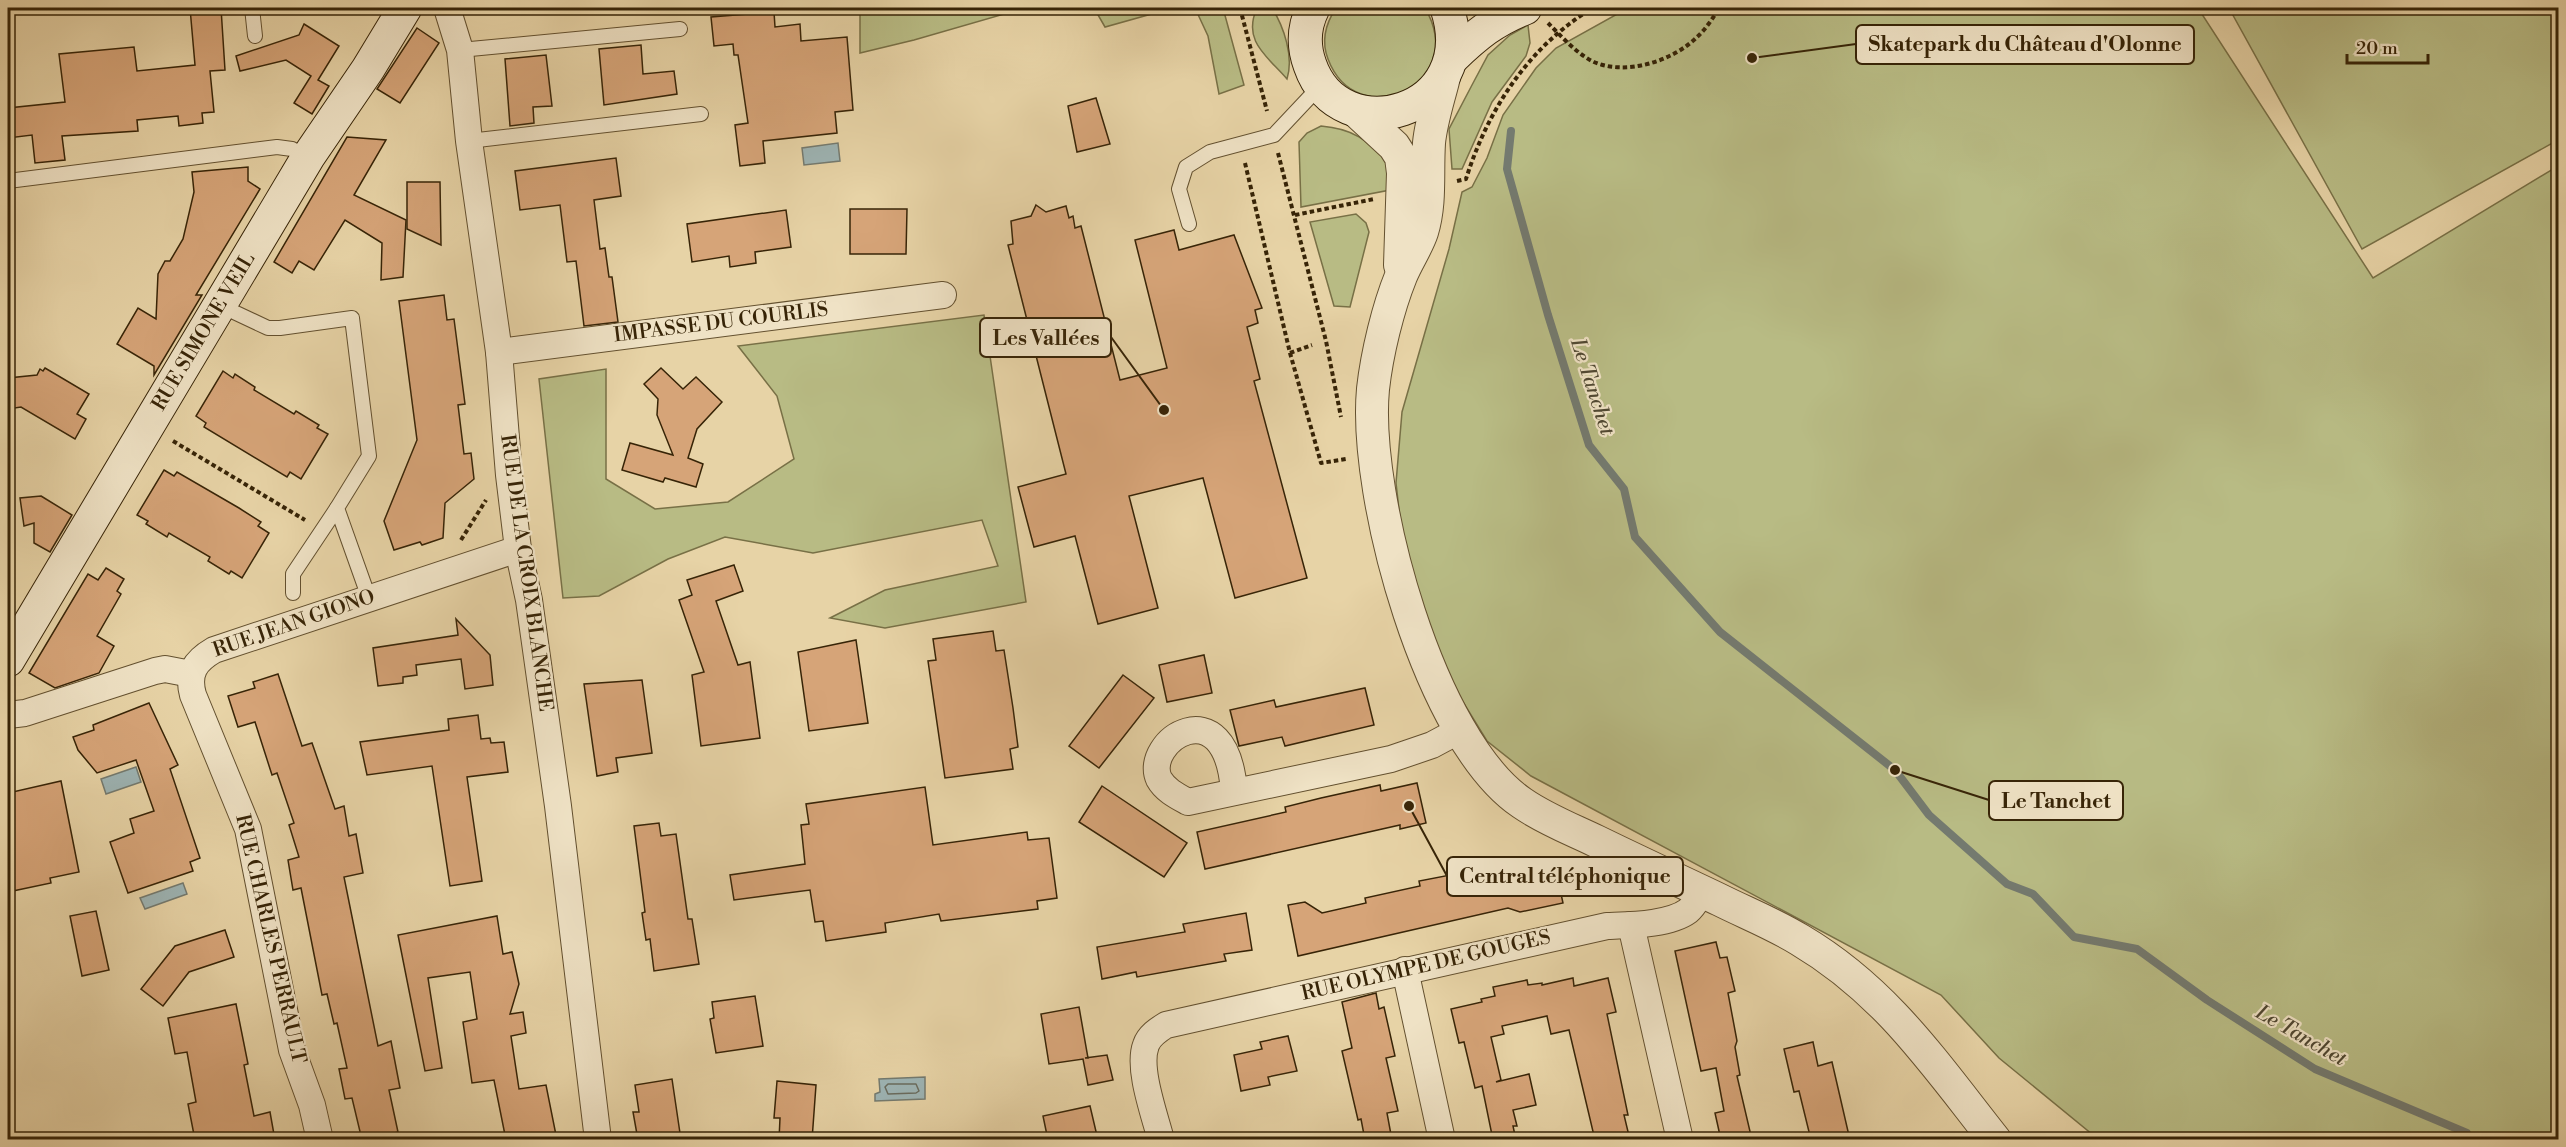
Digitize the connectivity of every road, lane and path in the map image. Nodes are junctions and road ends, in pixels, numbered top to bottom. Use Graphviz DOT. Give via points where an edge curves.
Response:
graph roads {
  1 [pos="252,8"];
  2 [pos="405,8"];
  3 [pos="447,8"];
  4 [pos="1240,8"];
  5 [pos="1287,8"];
  6 [pos="1313,8"];
  7 [pos="1447,8"];
  8 [pos="1525,8"];
  9 [pos="1593,8"];
  10 [pos="1719,8"];
  11 [pos="681,29"];
  12 [pos="1557,32"];
  13 [pos="255,36"];
  14 [pos="1305,40"];
  15 [pos="460,50"];
  16 [pos="1448,67"];
  17 [pos="1321,85"];
  18 [pos="1355,110"];
  19 [pos="701,114"];
  20 [pos="1274,135"];
  21 [pos="469,141"];
  22 [pos="1243,144"];
  23 [pos="309,157"];
  24 [pos="8,181"];
  25 [pos="1455,182"];
  26 [pos="1377,198"];
  27 [pos="1295,215"];
  28 [pos="1189,224"];
  29 [pos="1400,278"];
  30 [pos="943,295"];
  31 [pos="219,306"];
  32 [pos="1312,345"];
  33 [pos="498,352"];
  34 [pos="1290,353"];
  35 [pos="1342,423"];
  36 [pos="167,438"];
  37 [pos="1349,458"];
  38 [pos="337,508"];
  39 [pos="322,530"];
  40 [pos="518,549"];
  41 [pos="293,593"];
  42 [pos="369,598"];
  43 [pos="8,660"];
  44 [pos="191,674"];
  45 [pos="8,715"];
  46 [pos="1460,730"];
  47 [pos="1234,791"];
  48 [pos="1702,892"];
  49 [pos="1631,925"];
  50 [pos="1404,970"];
  51 [pos="320,1140"];
  52 [pos="598,1140"];
  53 [pos="1161,1140"];
  54 [pos="1442,1140"];
  55 [pos="1680,1140"];
  56 [pos="1995,1140"];
  1 -- 13 [label="lane"];
  2 -- 23 [label="main road, RUE SIMONE VEIL"];
  3 -- 15 [label="street, RUE DE LA CROIX BLANCHE"];
  4 -- 20 [label="path"];
  5 -- 14 [label="main road"];
  6 -- 14 [label="main road"];
  7 -- 16 [label="main road" via="1454,41"];
  8 -- 16 [label="main road" via="1488,26"];
  9 -- 12 [label="path"];
  10 -- 12 [label="path" via="1698,37 1683,49 1666,58 1623,68 1592,61"];
  11 -- 15 [label="lane"];
  12 -- 25 [label="path" via="1501,98 1466,179"];
  14 -- 17 [label="main road"];
  15 -- 21 [label="street, RUE DE LA CROIX BLANCHE"];
  16 -- 18 [label="main road" via="1431,93 1415,105 1375,114"];
  16 -- 29 [label="street" via="1431,127 1421,234"];
  17 -- 18 [label="main road" via="1336,100"];
  17 -- 20 [label="lane"];
  18 -- 29 [label="street" via="1401,157"];
  19 -- 21 [label="lane"];
  20 -- 22 [label="lane"];
  20 -- 27 [label="path"];
  21 -- 33 [label="street, RUE DE LA CROIX BLANCHE"];
  22 -- 28 [label="lane" via="1210,152 1186,167 1179,189"];
  22 -- 34 [label="path"];
  23 -- 24 [label="lane" via="277,147"];
  23 -- 31 [label="main road, RUE SIMONE VEIL"];
  26 -- 27 [label="path"];
  27 -- 35 [label="path"];
  29 -- 46 [label="street" via="1374,386 1375,459 1393,552 1414,627 1435,684"];
  30 -- 33 [label="street, IMPASSE DU COURLIS"];
  31 -- 38 [label="lane" via="268,328 352,318 369,456"];
  31 -- 43 [label="main road, RUE SIMONE VEIL"];
  32 -- 34 [label="path"];
  33 -- 40 [label="street, RUE DE LA CROIX BLANCHE"];
  34 -- 37 [label="path" via="1322,463"];
  36 -- 39 [label="path"];
  38 -- 39 [label="lane"];
  38 -- 42 [label="lane"];
  39 -- 41 [label="lane" via="293,574"];
  40 -- 42 [label="street, RUE JEAN GIONO"];
  40 -- 52 [label="street, RUE DE LA CROIX BLANCHE" via="529,600 558,806"];
  42 -- 44 [label="street, RUE JEAN GIONO" via="214,651 196,664"];
  44 -- 45 [label="street, RUE JEAN GIONO" via="155,671"];
  44 -- 51 [label="street, RUE CHARLES PERRAULT" via="193,695 248,829 292,1050"];
  46 -- 47 [label="street" via="1391,759"];
  46 -- 48 [label="street" via="1494,778 1521,802"];
  48 -- 49 [label="street, RUE OLYMPE DE GOUGES" via="1684,913"];
  48 -- 56 [label="street" via="1782,930 1846,971 1929,1054"];
  49 -- 50 [label="street, RUE OLYMPE DE GOUGES" via="1606,926"];
  49 -- 55 [label="street"];
  50 -- 53 [label="street, RUE OLYMPE DE GOUGES" via="1166,1025 1147,1042 1143,1066"];
  50 -- 54 [label="street"];
}
